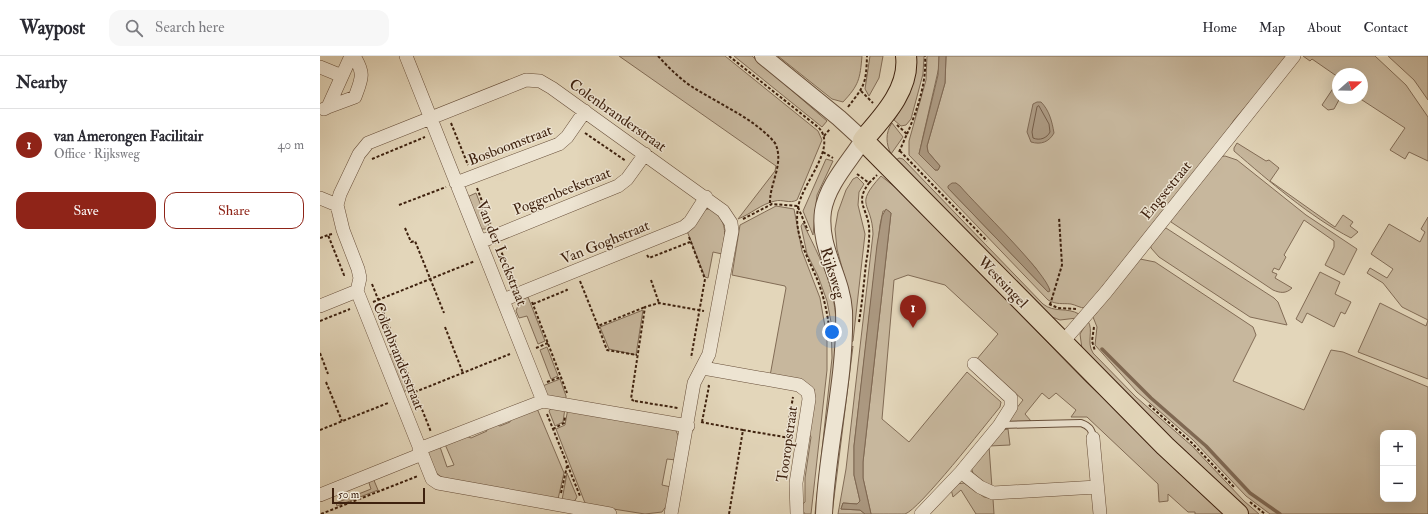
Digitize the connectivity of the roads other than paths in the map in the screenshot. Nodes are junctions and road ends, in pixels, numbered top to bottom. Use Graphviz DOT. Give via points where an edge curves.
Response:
graph roads {
  1 [pos="352,56"];
  2 [pos="406,56"];
  3 [pos="763,56"];
  4 [pos="906,56"];
  5 [pos="1294,56"];
  6 [pos="320,67"];
  7 [pos="342,76"];
  8 [pos="324,108"];
  9 [pos="585,111"];
  10 [pos="431,118"];
  11 [pos="863,140"];
  12 [pos="645,154"];
  13 [pos="456,183"];
  14 [pos="706,197"];
  15 [pos="320,198"];
  16 [pos="337,205"];
  17 [pos="480,242"];
  18 [pos="356,291"];
  19 [pos="503,300"];
  20 [pos="320,306"];
  21 [pos="1062,343"];
  22 [pos="974,364"];
  23 [pos="703,368"];
  24 [pos="543,401"];
  25 [pos="688,426"];
  26 [pos="999,426"];
  27 [pos="1093,438"];
  28 [pos="421,452"];
  29 [pos="961,472"];
  30 [pos="1097,487"];
  31 [pos="320,495"];
  32 [pos="581,511"];
  33 [pos="610,514"];
  34 [pos="671,514"];
  35 [pos="797,514"];
  36 [pos="824,514"];
  37 [pos="921,514"];
  38 [pos="1100,514"];
  39 [pos="1238,514"];
  1 -- 7 [label="street"];
  1 -- 8 [label="street" via="361,68 363,77 355,97"];
  2 -- 10 [label="street, Van der Leckstraat"];
  3 -- 11 [label="street, Westsingel"];
  4 -- 11 [label="main road, Rijksweg" via="905,79 889,110"];
  5 -- 21 [label="street, Engsestraat" via="1106,292"];
  6 -- 7 [label="street"];
  7 -- 8 [label="street"];
  9 -- 10 [label="street, Colenbranderstraat" via="552,88 534,80 526,80"];
  9 -- 12 [label="street, Colenbranderstraat"];
  9 -- 13 [label="street, Bosboomstraat" via="559,144"];
  10 -- 13 [label="street, Van der Leckstraat"];
  10 -- 16 [label="street, Colenbranderstraat" via="368,143 358,154"];
  11 -- 21 [label="main road, Westsingel"];
  11 -- 36 [label="street, Rijksweg" via="828,192 823,211 824,241 837,278 844,311"];
  12 -- 14 [label="street, Colenbranderstraat"];
  12 -- 17 [label="street, Poggenbeekstraat" via="627,179 618,186"];
  13 -- 17 [label="street, Van der Leckstraat"];
  14 -- 19 [label="street, Van Goghstraat" via="684,227"];
  14 -- 23 [label="street, Colenbranderstraat" via="723,211 731,223 732,231 709,354"];
  15 -- 16 [label="street"];
  16 -- 18 [label="street, Colenbranderstraat" via="360,278"];
  17 -- 19 [label="street, Van der Leckstraat"];
  18 -- 20 [label="street"];
  18 -- 28 [label="street, Colenbranderstraat"];
  19 -- 24 [label="street, Van der Leckstraat"];
  21 -- 39 [label="main road, Westsingel" via="1165,446"];
  22 -- 26 [label="street" via="1011,398 1011,407"];
  23 -- 25 [label="street" via="694,383"];
  23 -- 35 [label="street, Tooropstraat" via="796,384 805,389 809,399 796,482"];
  24 -- 25 [label="street"];
  24 -- 28 [label="street" via="435,443"];
  25 -- 34 [label="street"];
  26 -- 27 [label="lane" via="1081,422 1092,430"];
  26 -- 29 [label="street"];
  27 -- 30 [label="street"];
  28 -- 31 [label="street"];
  28 -- 32 [label="street, Colenbranderstraat" via="432,479 438,483"];
  29 -- 30 [label="street" via="980,487 993,493"];
  29 -- 37 [label="street"];
  30 -- 38 [label="street"];
  32 -- 33 [label="street, Colenbranderstraat"];
}
